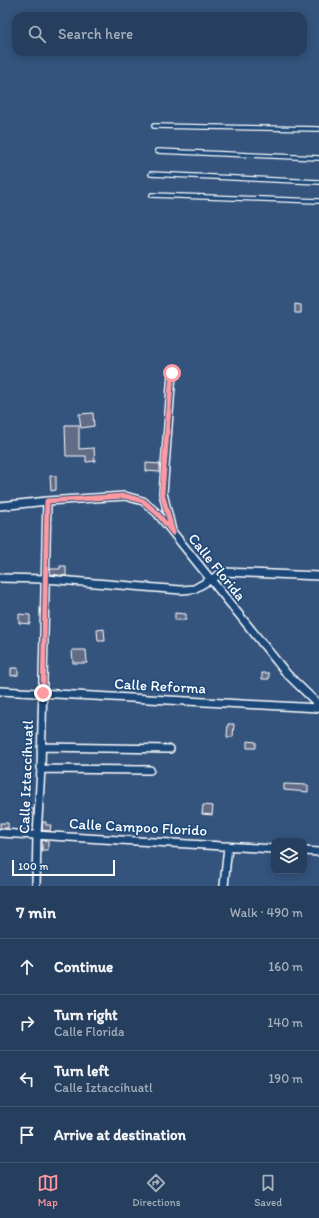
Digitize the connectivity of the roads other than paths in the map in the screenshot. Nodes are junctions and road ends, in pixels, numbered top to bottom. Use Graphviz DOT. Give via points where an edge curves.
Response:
graph roads {
  1 [pos="154,126"];
  2 [pos="319,128"];
  3 [pos="157,151"];
  4 [pos="319,158"];
  5 [pos="151,174"];
  6 [pos="319,182"];
  7 [pos="152,195"];
  8 [pos="319,201"];
  9 [pos="172,373"];
  10 [pos="47,501"];
  11 [pos="0,506"];
  12 [pos="173,533"];
  13 [pos="319,576"];
  14 [pos="0,578"];
  15 [pos="46,579"];
  16 [pos="210,580"];
  17 [pos="0,691"];
  18 [pos="43,693"];
  19 [pos="319,705"];
  20 [pos="319,708"];
  21 [pos="41,747"];
  22 [pos="170,749"];
  23 [pos="41,769"];
  24 [pos="150,770"];
  25 [pos="0,833"];
  26 [pos="37,835"];
  27 [pos="228,846"];
  28 [pos="271,849"];
  29 [pos="307,851"];
  30 [pos="319,852"];
  31 [pos="36,886"];
  32 [pos="224,886"];
  1 -- 2 [label="lane"];
  3 -- 4 [label="lane"];
  5 -- 6 [label="lane"];
  7 -- 8 [label="lane"];
  9 -- 12 [label="street" via="162,493"];
  10 -- 11 [label="street, Calle Florida"];
  10 -- 12 [label="street, Calle Florida" via="125,496 143,501 157,513"];
  10 -- 15 [label="street, Calle Iztaccíhuatl"];
  12 -- 16 [label="street, Calle Florida"];
  13 -- 16 [label="street" via="224,572"];
  14 -- 15 [label="street"];
  15 -- 16 [label="street" via="180,590 194,589"];
  15 -- 18 [label="street, Calle Iztaccíhuatl"];
  16 -- 19 [label="street, Calle Florida" via="287,674"];
  17 -- 18 [label="street, Calle Reforma"];
  18 -- 20 [label="street, Calle Reforma"];
  18 -- 21 [label="street, Calle Iztaccíhuatl"];
  21 -- 22 [label="street"];
  21 -- 23 [label="street, Calle Iztaccíhuatl"];
  23 -- 24 [label="street"];
  23 -- 26 [label="street, Calle Iztaccíhuatl"];
  25 -- 26 [label="street, Calle Campoo Florido"];
  26 -- 27 [label="street, Calle Campoo Florido"];
  26 -- 31 [label="street, Calle Iztaccíhuatl"];
  27 -- 28 [label="street, Calle Campoo Florido"];
  27 -- 32 [label="street"];
  29 -- 30 [label="street"];
}
